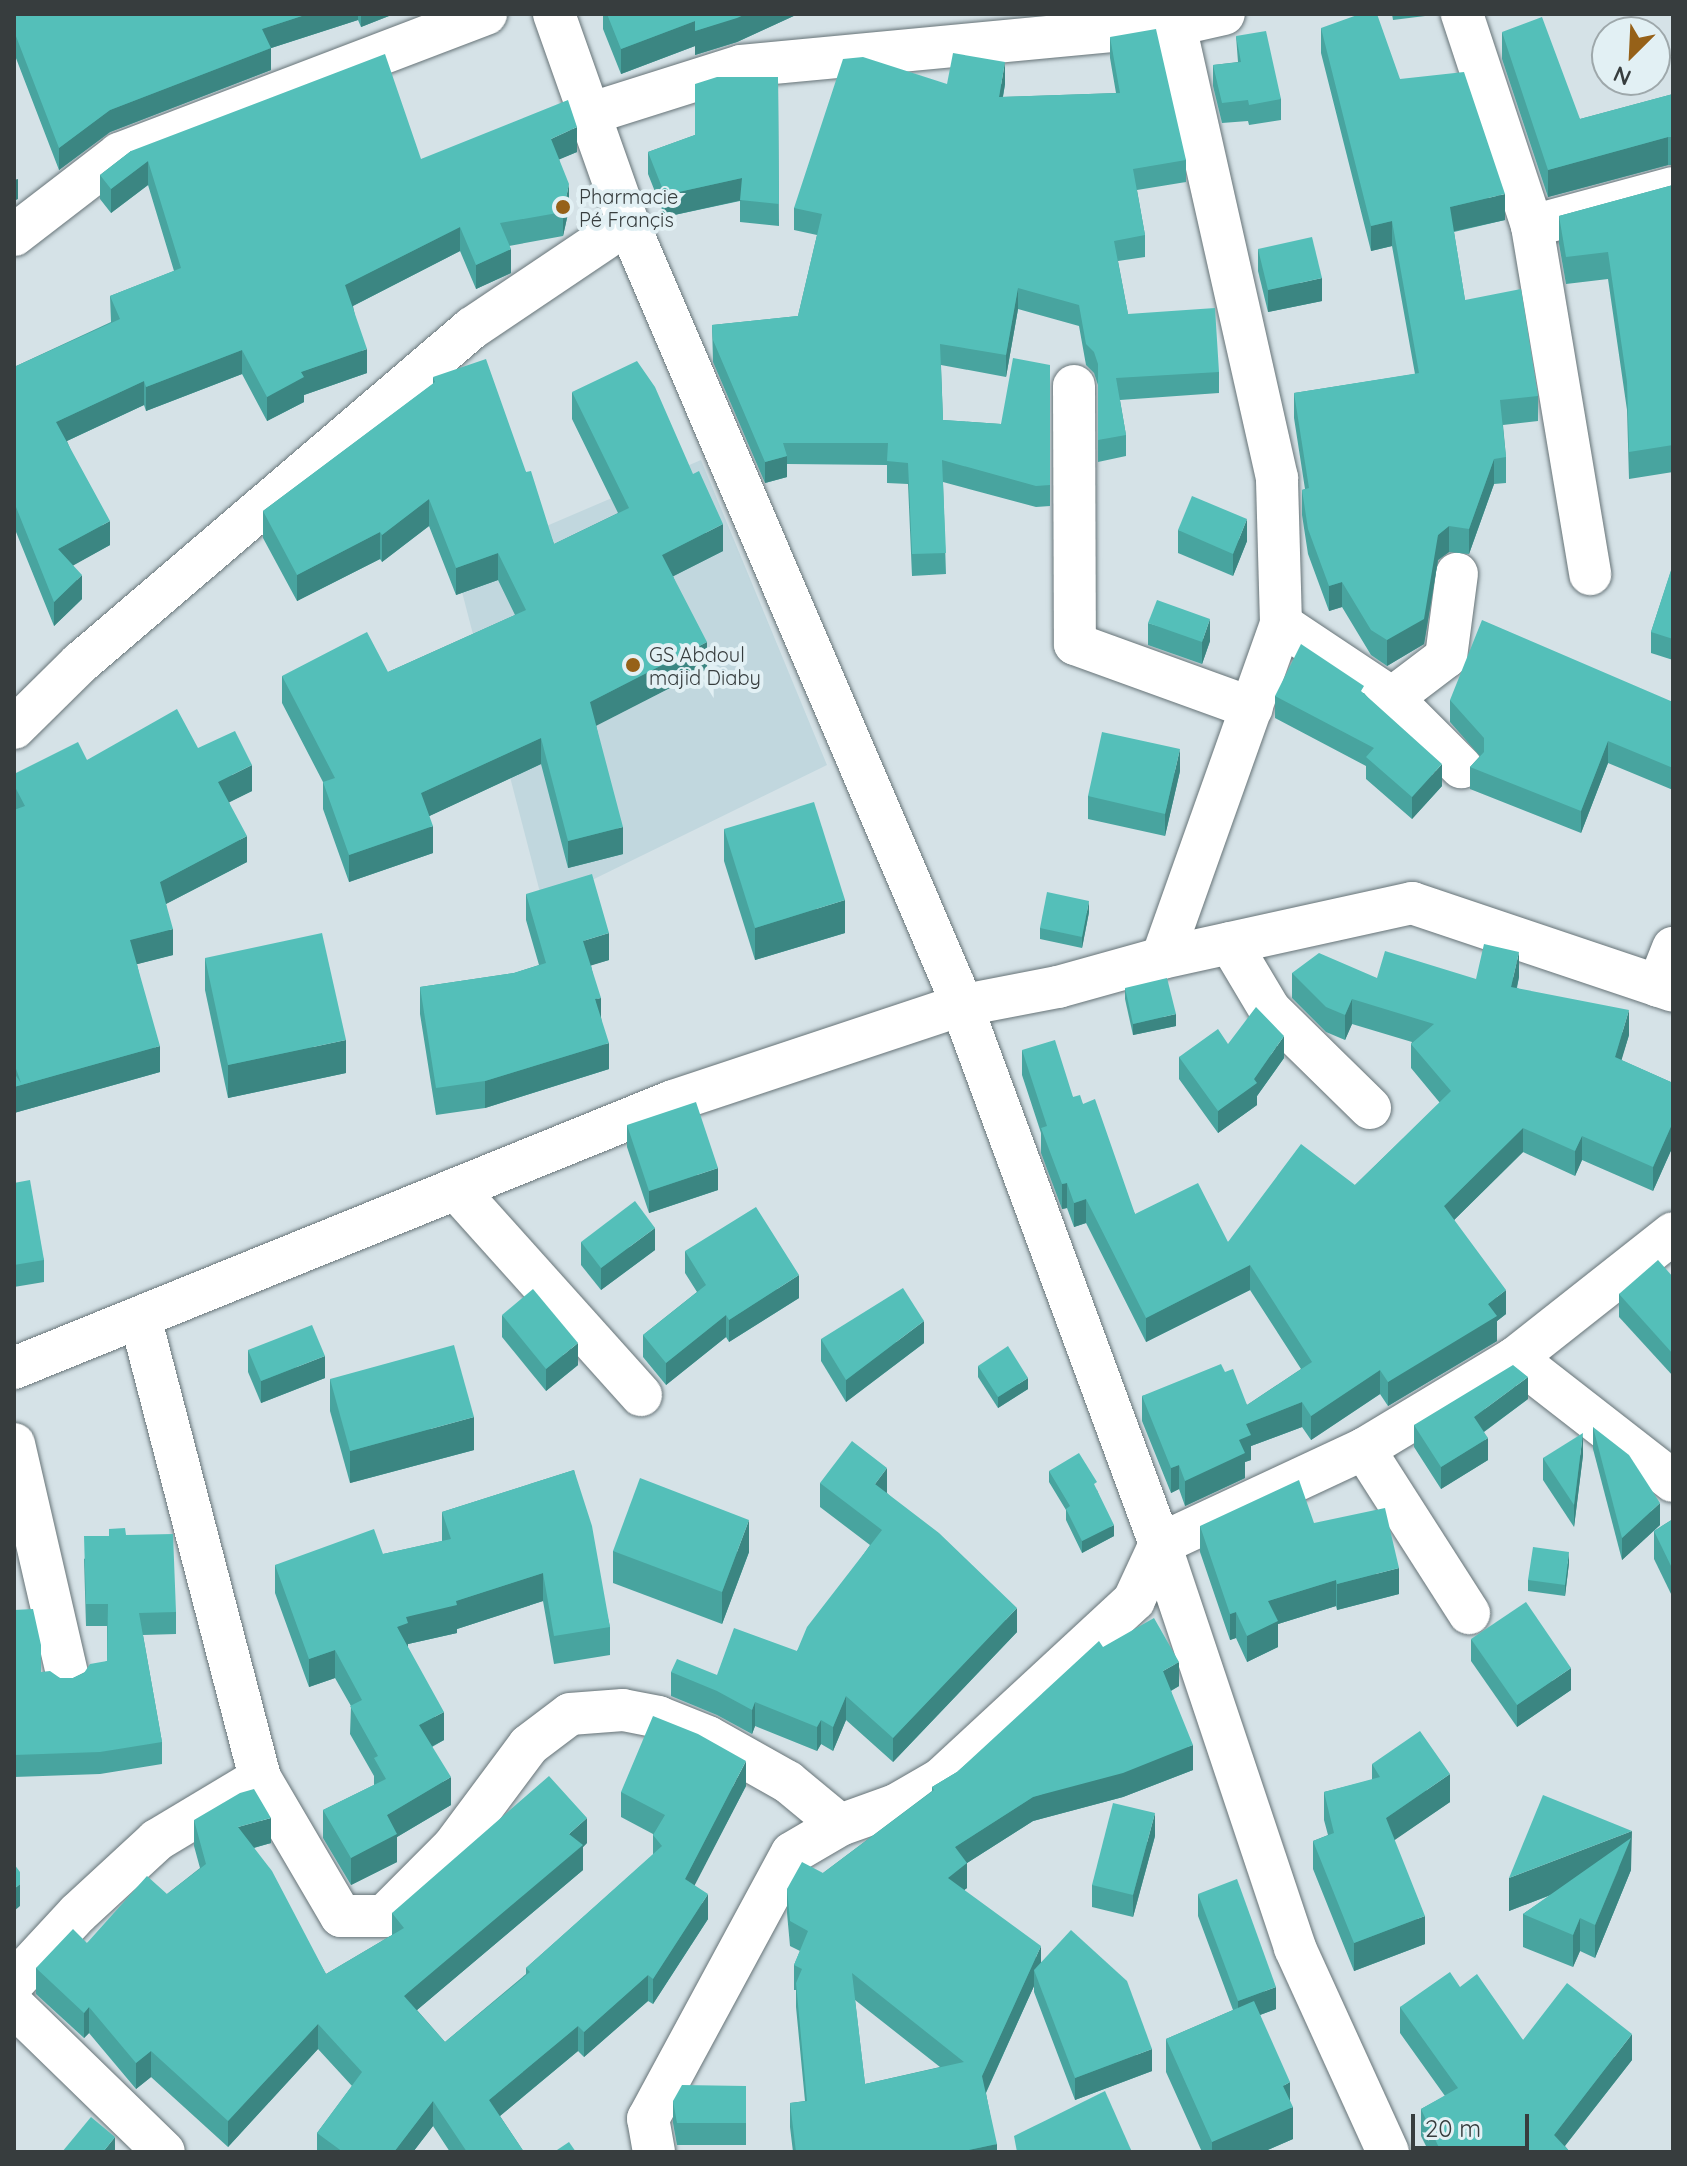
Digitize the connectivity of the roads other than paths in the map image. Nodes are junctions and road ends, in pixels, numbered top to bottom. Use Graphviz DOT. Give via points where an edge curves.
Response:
graph roads {
  1 [pos="486,14"];
  2 [pos="554,14"];
  3 [pos="1224,14"];
  4 [pos="1462,14"];
  5 [pos="1175,25"];
  6 [pos="592,113"];
  7 [pos="1673,188"];
  8 [pos="628,223"];
  9 [pos="1532,226"];
  10 [pos="14,235"];
  11 [pos="1074,386"];
  12 [pos="1457,574"];
  13 [pos="1590,574"];
  14 [pos="1281,624"];
  15 [pos="1392,698"];
  16 [pos="1252,708"];
  17 [pos="14,728"];
  18 [pos="1461,767"];
  19 [pos="1230,943"];
  20 [pos="1162,958"];
  21 [pos="1668,975"];
  22 [pos="959,1006"];
  23 [pos="1370,1108"];
  24 [pos="456,1189"];
  25 [pos="1673,1233"];
  26 [pos="140,1317"];
  27 [pos="1515,1358"];
  28 [pos="14,1368"];
  29 [pos="641,1395"];
  30 [pos="14,1444"];
  31 [pos="1364,1449"];
  32 [pos="1673,1481"];
  33 [pos="1160,1544"];
  34 [pos="1469,1613"];
  35 [pos="68,1677"];
  36 [pos="260,1778"];
  37 [pos="840,1825"];
  38 [pos="14,1982"];
  39 [pos="14,2006"];
  40 [pos="164,2152"];
  41 [pos="654,2152"];
  42 [pos="1388,2152"];
  1 -- 10 [label="street" via="119,154"];
  2 -- 6 [label="street"];
  3 -- 5 [label="street"];
  4 -- 9 [label="street"];
  5 -- 6 [label="street" via="741,66"];
  5 -- 14 [label="street" via="1277,478"];
  6 -- 8 [label="street"];
  7 -- 9 [label="street"];
  8 -- 17 [label="street" via="472,328 80,663"];
  8 -- 22 [label="street"];
  9 -- 13 [label="street"];
  11 -- 16 [label="street" via="1075,644"];
  12 -- 15 [label="street" via="1446,657"];
  14 -- 15 [label="street"];
  14 -- 16 [label="street"];
  15 -- 18 [label="street"];
  16 -- 20 [label="street"];
  19 -- 20 [label="street"];
  19 -- 21 [label="street" via="1412,903"];
  19 -- 23 [label="street" via="1270,1010"];
  20 -- 22 [label="street" via="1058,987"];
  22 -- 24 [label="street" via="673,1101"];
  22 -- 33 [label="street"];
  24 -- 26 [label="street"];
  24 -- 29 [label="street"];
  25 -- 27 [label="street"];
  26 -- 28 [label="street"];
  26 -- 36 [label="street"];
  27 -- 31 [label="street"];
  27 -- 32 [label="street"];
  30 -- 35 [label="street"];
  31 -- 33 [label="street"];
  31 -- 34 [label="street"];
  33 -- 37 [label="street" via="1134,1600 941,1779 896,1805"];
  33 -- 42 [label="street" via="1295,1948"];
  36 -- 37 [label="street" via="341,1916 384,1916 453,1847 529,1745 570,1714 623,1710 708,1737 788,1782"];
  36 -- 38 [label="street" via="157,1840"];
  37 -- 41 [label="street" via="792,1853 648,2119"];
  39 -- 40 [label="street"];
}
